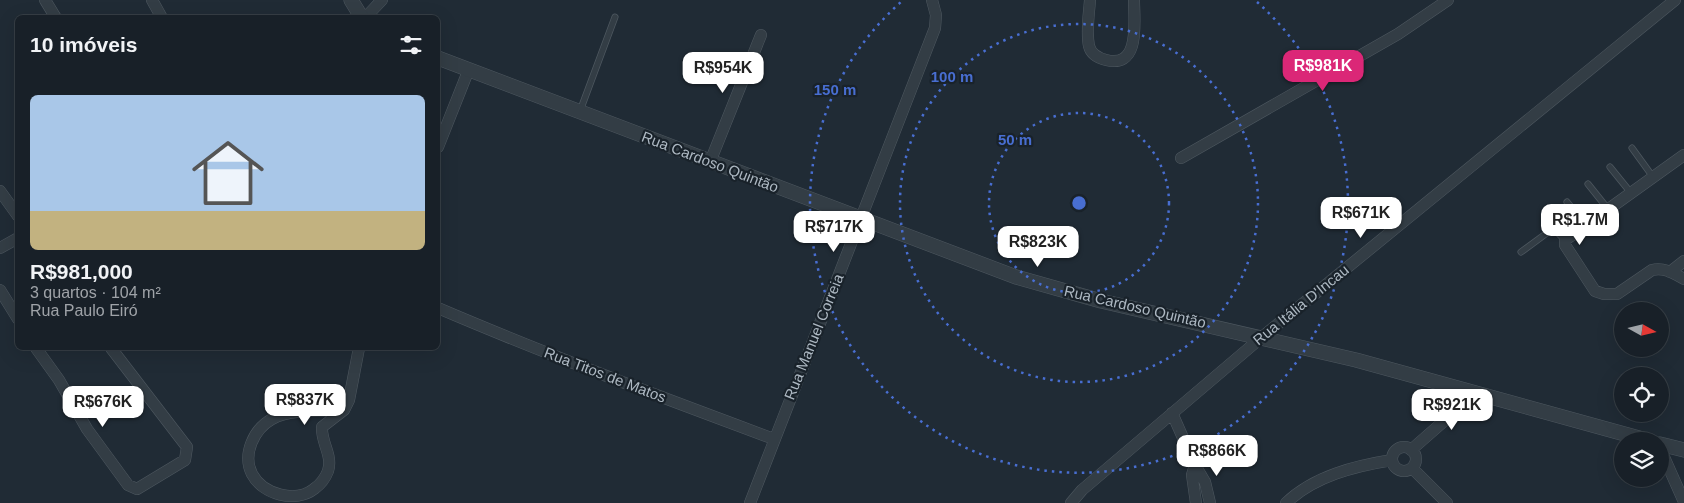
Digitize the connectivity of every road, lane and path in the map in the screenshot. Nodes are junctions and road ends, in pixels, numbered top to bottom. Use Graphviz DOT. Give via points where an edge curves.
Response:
graph roads {
  1 [pos="46,0"];
  2 [pos="152,0"];
  3 [pos="351,0"];
  4 [pos="382,0"];
  5 [pos="1090,0"];
  6 [pos="1134,0"];
  7 [pos="1448,0"];
  8 [pos="1675,0"];
  9 [pos="933,2"];
  10 [pos="54,15"];
  11 [pos="160,15"];
  12 [pos="362,15"];
  13 [pos="367,15"];
  14 [pos="615,17"];
  15 [pos="762,35"];
  16 [pos="440,59"];
  17 [pos="469,69"];
  18 [pos="580,112"];
  19 [pos="440,142"];
  20 [pos="1632,148"];
  21 [pos="1684,155"];
  22 [pos="1181,158"];
  23 [pos="710,162"];
  24 [pos="1610,167"];
  25 [pos="1653,177"];
  26 [pos="1588,184"];
  27 [pos="0,190"];
  28 [pos="1631,193"];
  29 [pos="1567,202"];
  30 [pos="1608,209"];
  31 [pos="15,212"];
  32 [pos="861,219"];
  33 [pos="1586,225"];
  34 [pos="15,240"];
  35 [pos="1566,240"];
  36 [pos="0,248"];
  37 [pos="1521,252"];
  38 [pos="1684,262"];
  39 [pos="1670,272"];
  40 [pos="1684,279"];
  41 [pos="0,290"];
  42 [pos="440,309"];
  43 [pos="15,313"];
  44 [pos="1262,337"];
  45 [pos="37,350"];
  46 [pos="113,350"];
  47 [pos="359,350"];
  48 [pos="1476,393"];
  49 [pos="344,410"];
  50 [pos="1172,413"];
  51 [pos="1617,432"];
  52 [pos="774,439"];
  53 [pos="1669,446"];
  54 [pos="1411,450"];
  55 [pos="1684,450"];
  56 [pos="1392,460"];
  57 [pos="1194,465"];
  58 [pos="1412,468"];
  59 [pos="1669,468"];
  60 [pos="1684,502"];
  61 [pos="750,503"];
  62 [pos="1071,503"];
  63 [pos="1196,503"];
  64 [pos="1210,503"];
  65 [pos="1286,503"];
  66 [pos="1447,503"];
  1 -- 10 [label="street"];
  2 -- 11 [label="street"];
  3 -- 12 [label="street"];
  4 -- 13 [label="street"];
  5 -- 6 [label="street" via="1091,51 1098,58 1117,61 1127,57 1132,49"];
  7 -- 22 [label="street" via="1398,34"];
  8 -- 44 [label="street, Rua Itália D'Incau"];
  9 -- 32 [label="street, Rua Manuel Correia" via="935,28"];
  14 -- 18 [label="lane"];
  15 -- 23 [label="street"];
  16 -- 17 [label="street, Rua Cardoso Quintão"];
  17 -- 18 [label="street, Rua Cardoso Quintão"];
  17 -- 19 [label="street"];
  18 -- 23 [label="street, Rua Cardoso Quintão"];
  20 -- 25 [label="lane"];
  21 -- 25 [label="street"];
  23 -- 32 [label="street, Rua Cardoso Quintão"];
  24 -- 28 [label="lane"];
  25 -- 28 [label="street"];
  26 -- 30 [label="lane"];
  27 -- 31 [label="street"];
  28 -- 30 [label="street"];
  29 -- 33 [label="lane"];
  30 -- 33 [label="street"];
  32 -- 44 [label="street, Rua Cardoso Quintão" via="1016,277 1101,301"];
  32 -- 52 [label="street, Rua Manuel Correia"];
  33 -- 35 [label="street"];
  34 -- 36 [label="street"];
  35 -- 37 [label="lane" via="1551,230"];
  35 -- 39 [label="street" via="1566,249 1595,291 1604,294 1617,294 1652,270"];
  38 -- 39 [label="street"];
  39 -- 40 [label="street"];
  41 -- 43 [label="street"];
  42 -- 52 [label="street, Rua Titos de Matos" via="553,357 625,381"];
  44 -- 48 [label="street, Rua Cardoso Quintão"];
  44 -- 50 [label="street, Rua Itália D'Incau"];
  45 -- 46 [label="street" via="87,429 128,485 137,489 185,460 187,447"];
  47 -- 49 [label="street" via="353,385"];
  48 -- 51 [label="street, Rua Cardoso Quintão"];
  48 -- 54 [label="street"];
  49 -- 49 [label="street" via="322,427 330,456 328,471 322,483 307,494 281,496 266,488 252,474 250,442 273,418 285,414"];
  50 -- 57 [label="street"];
  50 -- 62 [label="street, Rua Itália D'Incau"];
  52 -- 61 [label="street, Rua Manuel Correia"];
  53 -- 55 [label="street"];
  54 -- 56 [label="street" via="1398,448"];
  54 -- 58 [label="street" via="1416,458"];
  56 -- 58 [label="street" via="1400,470"];
  56 -- 65 [label="street" via="1330,476 1307,487"];
  57 -- 63 [label="street" via="1192,475"];
  57 -- 64 [label="street" via="1205,482"];
  58 -- 66 [label="street"];
  59 -- 60 [label="street"];
}
